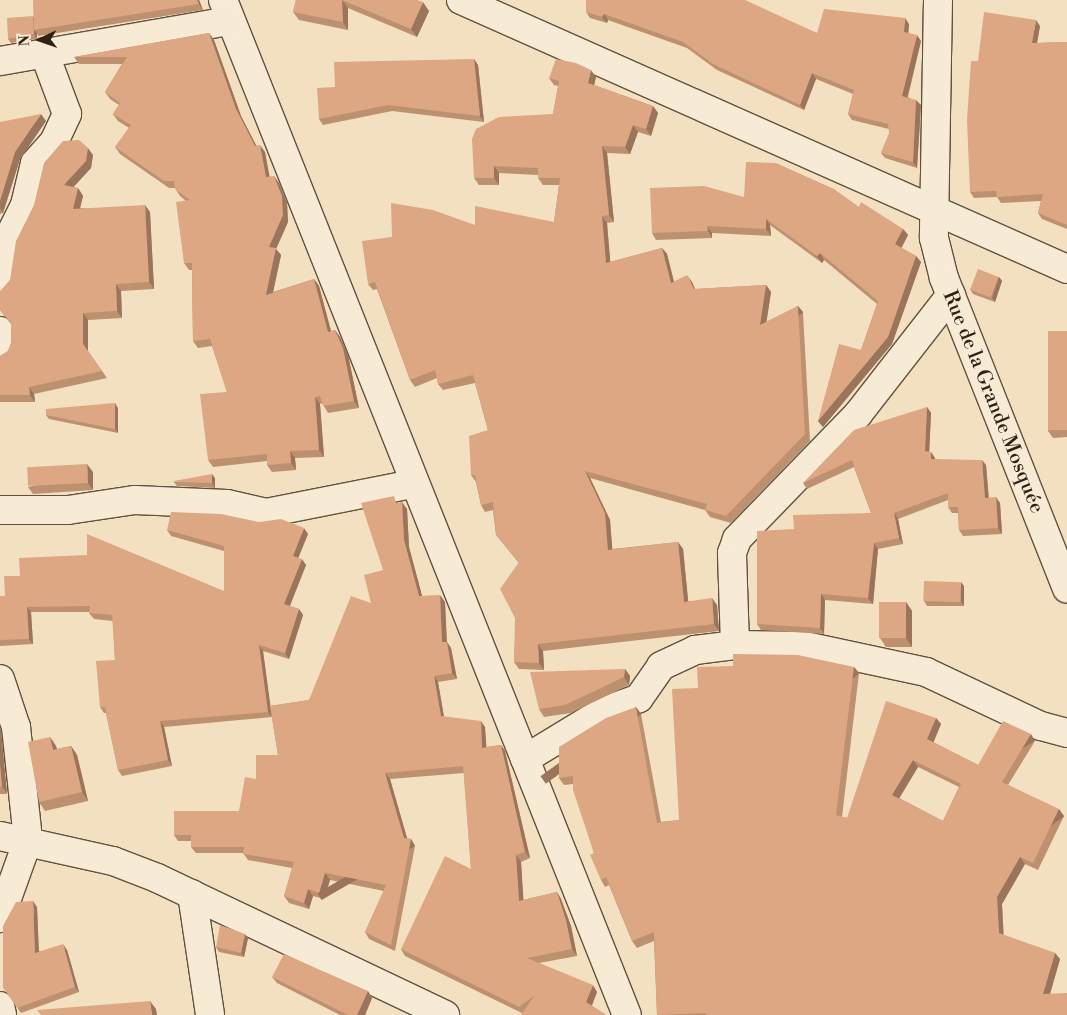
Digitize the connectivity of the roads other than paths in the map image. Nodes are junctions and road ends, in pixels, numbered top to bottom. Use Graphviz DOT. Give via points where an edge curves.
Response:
graph roads {
  1 [pos="463,0"];
  2 [pos="938,0"];
  3 [pos="227,11"];
  4 [pos="44,52"];
  5 [pos="0,61"];
  6 [pos="934,212"];
  7 [pos="1067,269"];
  8 [pos="0,284"];
  9 [pos="951,295"];
  10 [pos="0,331"];
  11 [pos="0,350"];
  12 [pos="413,484"];
  13 [pos="0,510"];
  14 [pos="1067,589"];
  15 [pos="736,645"];
  16 [pos="0,679"];
  17 [pos="1067,733"];
  18 [pos="525,759"];
  19 [pos="0,836"];
  20 [pos="28,840"];
  21 [pos="192,894"];
  22 [pos="0,918"];
  23 [pos="0,1006"];
  24 [pos="2,1015"];
  25 [pos="210,1015"];
  26 [pos="445,1015"];
  27 [pos="626,1015"];
  1 -- 6 [label="street"];
  2 -- 6 [label="street, Rue de la Grande Mosquée"];
  3 -- 4 [label="street"];
  3 -- 12 [label="street"];
  4 -- 5 [label="street"];
  4 -- 8 [label="street" via="67,114 54,142 36,163 25,205 6,243"];
  6 -- 7 [label="street"];
  6 -- 9 [label="street, Rue de la Grande Mosquée" via="934,238"];
  9 -- 14 [label="street, Rue de la Grande Mosquée"];
  9 -- 15 [label="street" via="858,414 737,539 732,552"];
  10 -- 11 [label="street"];
  12 -- 13 [label="street" via="266,513 227,504 135,500 68,510"];
  12 -- 18 [label="street"];
  15 -- 17 [label="street" via="805,646 926,672 1040,726"];
  15 -- 18 [label="street" via="694,650 661,666 639,698 604,711"];
  16 -- 20 [label="street" via="16,727"];
  18 -- 27 [label="street"];
  19 -- 20 [label="street"];
  20 -- 21 [label="street" via="113,861"];
  20 -- 22 [label="street"];
  21 -- 25 [label="street"];
  21 -- 26 [label="street"];
  23 -- 24 [label="street"];
}
